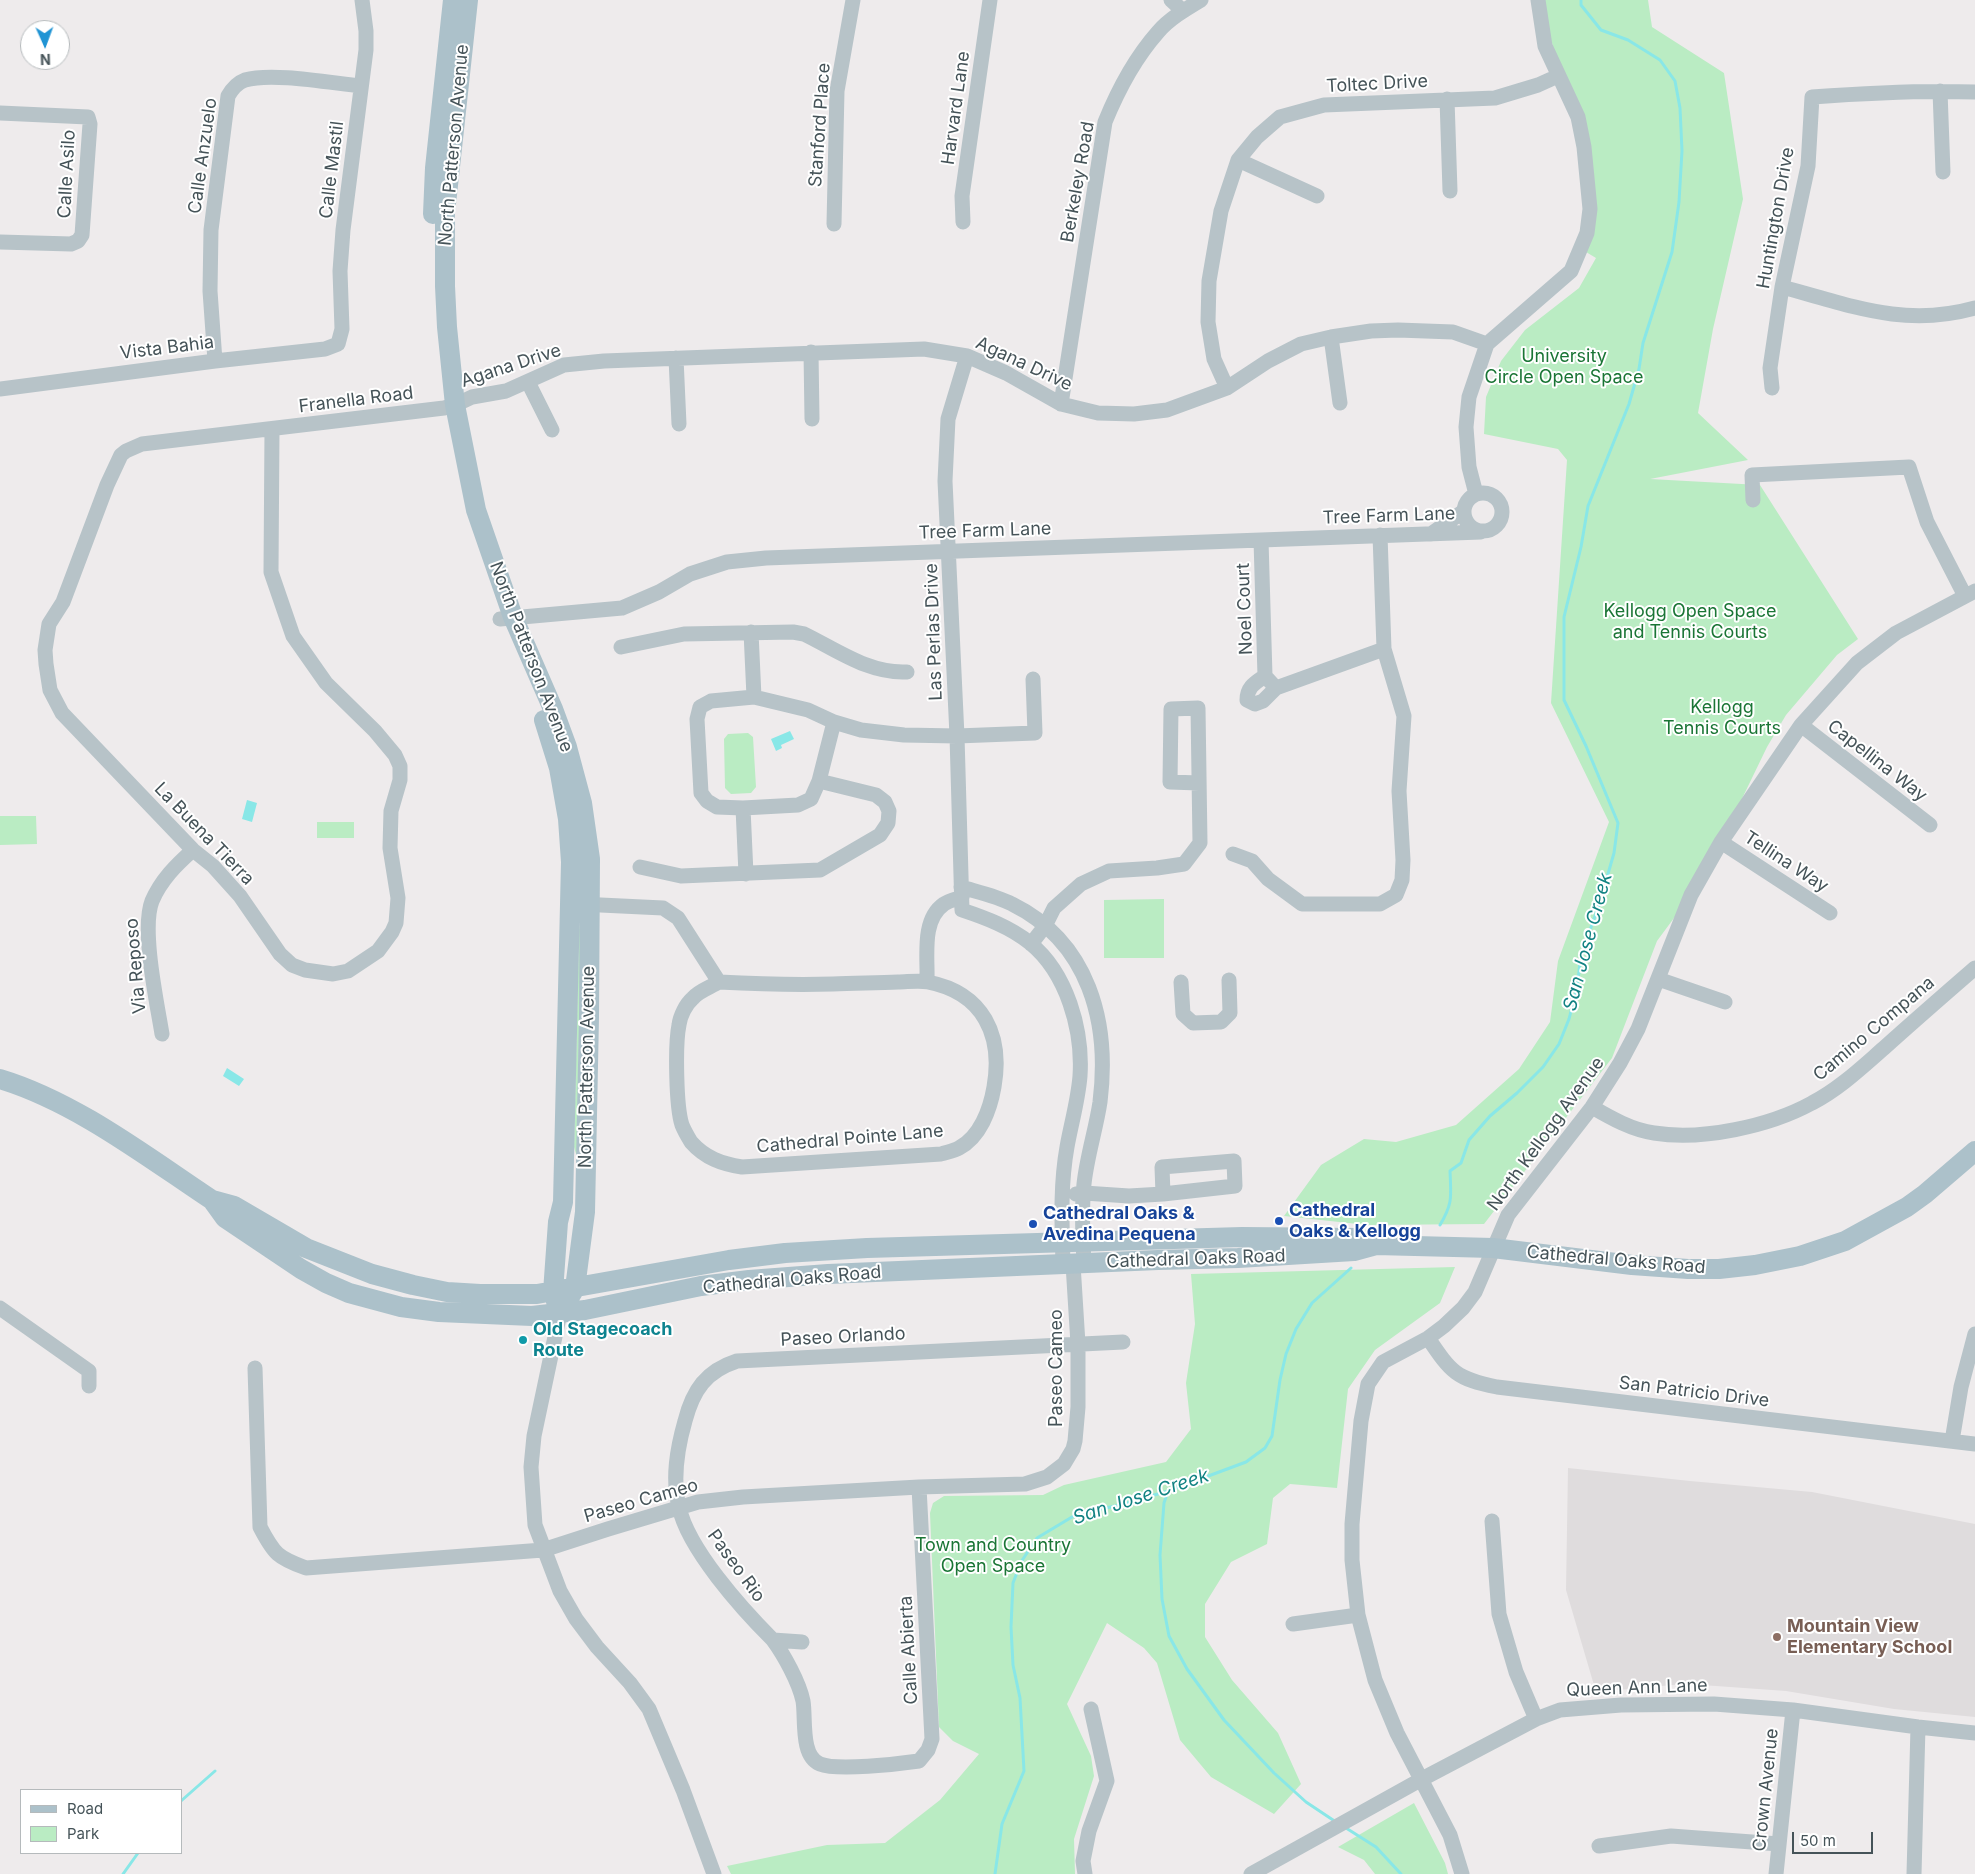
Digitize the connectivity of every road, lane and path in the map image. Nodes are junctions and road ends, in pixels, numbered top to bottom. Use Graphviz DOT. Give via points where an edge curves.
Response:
graph roads {
  1 [pos="362,0"];
  2 [pos="453,0"];
  3 [pos="468,0"];
  4 [pos="854,0"];
  5 [pos="990,0"];
  6 [pos="1171,0"];
  7 [pos="1201,0"];
  8 [pos="1538,0"];
  9 [pos="1184,11"];
  10 [pos="1558,76"];
  11 [pos="362,86"];
  12 [pos="1940,91"];
  13 [pos="1975,92"];
  14 [pos="1447,99"];
  15 [pos="0,113"];
  16 [pos="1238,160"];
  17 [pos="1943,172"];
  18 [pos="1450,191"];
  19 [pos="1317,196"];
  20 [pos="963,222"];
  21 [pos="834,224"];
  22 [pos="0,242"];
  23 [pos="1782,288"];
  24 [pos="1975,308"];
  25 [pos="1331,337"];
  26 [pos="338,344"];
  27 [pos="1487,344"];
  28 [pos="811,352"];
  29 [pos="967,356"];
  30 [pos="676,358"];
  31 [pos="215,361"];
  32 [pos="528,382"];
  33 [pos="1227,388"];
  34 [pos="1772,388"];
  35 [pos="0,389"];
  36 [pos="1340,403"];
  37 [pos="1061,404"];
  38 [pos="450,406"];
  39 [pos="812,419"];
  40 [pos="679,424"];
  41 [pos="272,429"];
  42 [pos="552,430"];
  43 [pos="1476,494"];
  44 [pos="1753,500"];
  45 [pos="1464,512"];
  46 [pos="1481,532"];
  47 [pos="1431,534"];
  48 [pos="1380,535"];
  49 [pos="1262,540"];
  50 [pos="950,551"];
  51 [pos="1970,594"];
  52 [pos="506,618"];
  53 [pos="751,632"];
  54 [pos="621,646"];
  55 [pos="1384,649"];
  56 [pos="907,672"];
  57 [pos="1266,676"];
  58 [pos="1033,679"];
  59 [pos="1276,688"];
  60 [pos="754,697"];
  61 [pos="834,722"];
  62 [pos="1800,725"];
  63 [pos="957,736"];
  64 [pos="819,781"];
  65 [pos="1199,783"];
  66 [pos="743,808"];
  67 [pos="1930,825"];
  68 [pos="1721,842"];
  69 [pos="193,850"];
  70 [pos="1232,854"];
  71 [pos="640,867"];
  72 [pos="746,874"];
  73 [pos="962,898"];
  74 [pos="580,904"];
  75 [pos="1830,913"];
  76 [pos="1045,926"];
  77 [pos="1031,944"];
  78 [pos="1975,968"];
  79 [pos="1658,979"];
  80 [pos="1229,980"];
  81 [pos="927,981"];
  82 [pos="719,982"];
  83 [pos="1181,982"];
  84 [pos="1725,1002"];
  85 [pos="162,1034"];
  86 [pos="0,1080"];
  87 [pos="1592,1108"];
  88 [pos="1975,1151"];
  89 [pos="1084,1192"];
  90 [pos="1163,1194"];
  91 [pos="1062,1196"];
  92 [pos="212,1200"];
  93 [pos="1062,1243"];
  94 [pos="1083,1243"];
  95 [pos="1376,1245"];
  96 [pos="1493,1248"];
  97 [pos="1073,1264"];
  98 [pos="575,1288"];
  99 [pos="553,1292"];
  100 [pos="0,1308"];
  101 [pos="560,1313"];
  102 [pos="1975,1334"];
  103 [pos="1428,1338"];
  104 [pos="1123,1342"];
  105 [pos="1078,1344"];
  106 [pos="255,1368"];
  107 [pos="89,1386"];
  108 [pos="1952,1441"];
  109 [pos="1975,1444"];
  110 [pos="919,1488"];
  111 [pos="679,1508"];
  112 [pos="1492,1521"];
  113 [pos="544,1550"];
  114 [pos="1358,1615"];
  115 [pos="1293,1624"];
  116 [pos="773,1640"];
  117 [pos="802,1642"];
  118 [pos="1091,1709"];
  119 [pos="1793,1710"];
  120 [pos="1536,1718"];
  121 [pos="1918,1727"];
  122 [pos="1975,1733"];
  123 [pos="928,1750"];
  124 [pos="1422,1779"];
  125 [pos="1779,1844"];
  126 [pos="1600,1846"];
  127 [pos="1273,1869"];
  128 [pos="714,1874"];
  129 [pos="1085,1874"];
  130 [pos="1251,1874"];
  131 [pos="1462,1874"];
  132 [pos="1776,1874"];
  133 [pos="1914,1874"];
  1 -- 11 [label="street, Calle Mastil" via="366,31"];
  2 -- 38 [label="main road, North Patterson Avenue" via="433,206 435,321"];
  3 -- 38 [label="main road, North Patterson Avenue" via="444,228"];
  4 -- 21 [label="street, Stanford Place" via="837,91"];
  5 -- 20 [label="street, Harvard Lane" via="962,196"];
  6 -- 9 [label="street"];
  7 -- 9 [label="street, Berkeley Road"];
  8 -- 10 [label="street" via="1545,46"];
  9 -- 37 [label="street, Berkeley Road" via="1158,31 1138,59 1105,122"];
  10 -- 14 [label="street, Toltec Drive" via="1495,98"];
  10 -- 27 [label="street" via="1578,117 1584,147 1590,209 1587,233 1571,271"];
  11 -- 26 [label="street, Calle Mastil" via="343,230 340,270 342,330"];
  11 -- 31 [label="street, Calle Anzuelo" via="273,77 244,80 228,96 211,230 210,291"];
  12 -- 13 [label="street, Huntington Drive"];
  12 -- 17 [label="street"];
  12 -- 23 [label="street, Huntington Drive" via="1812,96 1808,166"];
  14 -- 16 [label="street, Toltec Drive" via="1324,104 1280,117 1256,136"];
  14 -- 18 [label="street"];
  15 -- 22 [label="street, Calle Asilo" via="88,117 90,124 82,235 78,241 70,244"];
  16 -- 19 [label="street"];
  16 -- 33 [label="street, Toltec Drive" via="1221,211 1209,281 1208,322 1214,359"];
  23 -- 24 [label="street" via="1878,313 1916,317"];
  23 -- 34 [label="street, Huntington Drive" via="1770,368"];
  25 -- 27 [label="street, Agana Drive" via="1371,331 1453,332"];
  25 -- 33 [label="street, Agana Drive" via="1301,344"];
  25 -- 36 [label="street"];
  26 -- 31 [label="street, Vista Bahia" via="325,349"];
  27 -- 43 [label="street" via="1469,397 1466,427 1469,467"];
  28 -- 29 [label="street, Agana Drive" via="924,349"];
  28 -- 30 [label="street, Agana Drive"];
  28 -- 39 [label="street"];
  29 -- 37 [label="street, Agana Drive" via="1006,373"];
  29 -- 50 [label="street, Las Perlas Drive" via="948,419 945,481"];
  30 -- 32 [label="street, Agana Drive" via="564,365"];
  30 -- 40 [label="street"];
  31 -- 35 [label="street, Vista Bahia"];
  32 -- 38 [label="street, Agana Drive"];
  32 -- 42 [label="street"];
  33 -- 37 [label="street, Agana Drive" via="1167,410 1134,414 1098,413"];
  38 -- 41 [label="street, Franella Road"];
  38 -- 52 [label="main road, North Patterson Avenue"];
  41 -- 69 [label="street, La Buena Tierra" via="142,444 121,455 64,602 49,624 45,650 50,690 62,713"];
  41 -- 69 [label="street, La Buena Tierra" via="271,572 293,636 326,683 375,731 400,766 400,780 391,811 390,848 398,898 396,923 378,951 348,972 333,974 305,970 292,965 280,954 240,896 213,866"];
  43 -- 45 [label="street" via="1467,501"];
  43 -- 46 [label="street" via="1493,495 1503,511 1497,526"];
  44 -- 51 [label="street" via="1752,475 1909,467 1927,522"];
  45 -- 46 [label="street" via="1470,527"];
  45 -- 47 [label="street"];
  46 -- 47 [label="street, Tree Farm Lane"];
  47 -- 48 [label="street, Tree Farm Lane"];
  48 -- 49 [label="street, Tree Farm Lane"];
  48 -- 55 [label="street"];
  49 -- 50 [label="street, Tree Farm Lane"];
  49 -- 57 [label="street, Noel Court"];
  50 -- 52 [label="street, Tree Farm Lane" via="727,562 690,574 622,608"];
  50 -- 63 [label="street, Las Perlas Drive"];
  51 -- 62 [label="street, North Kellogg Avenue" via="1896,633 1857,663"];
  52 -- 74 [label="main road, North Patterson Avenue" via="553,709 576,775 590,859"];
  53 -- 54 [label="street" via="684,634"];
  53 -- 56 [label="street" via="804,634 863,665 892,673"];
  53 -- 60 [label="street"];
  55 -- 59 [label="street, Noel Court"];
  55 -- 70 [label="street" via="1404,716 1399,790 1403,867 1396,895 1380,904 1302,904 1268,879 1252,861"];
  57 -- 59 [label="street, Noel Court"];
  57 -- 59 [label="street, Noel Court" via="1247,691 1247,700 1255,704 1263,701"];
  58 -- 63 [label="street" via="1035,733"];
  60 -- 61 [label="street" via="808,710"];
  60 -- 66 [label="street" via="711,701 700,707 697,719 701,793 717,807"];
  61 -- 63 [label="street" via="861,730"];
  61 -- 64 [label="street"];
  62 -- 67 [label="street, Capellina Way"];
  62 -- 68 [label="street, North Kellogg Avenue"];
  63 -- 73 [label="street, Las Perlas Drive"];
  64 -- 66 [label="street" via="811,799 798,805"];
  64 -- 72 [label="street" via="881,798 889,811 888,823 880,835 820,870"];
  65 -- 65 [label="street" via="1198,708 1171,709 1170,782"];
  65 -- 76 [label="street" via="1200,843 1184,864 1109,871 1081,884 1054,908"];
  66 -- 72 [label="street"];
  68 -- 75 [label="street, Tellina Way"];
  68 -- 79 [label="street, North Kellogg Avenue" via="1691,895"];
  69 -- 85 [label="street, Via Reposo" via="173,867 161,885 152,901 148,918 152,975"];
  71 -- 72 [label="street" via="681,876"];
  73 -- 76 [label="street" via="1012,904"];
  73 -- 77 [label="street" via="988,919"];
  73 -- 81 [label="street" via="944,903 928,927"];
  74 -- 82 [label="street" via="663,908 678,918"];
  74 -- 98 [label="main road, North Patterson Avenue" via="585,1212"];
  74 -- 99 [label="main road, North Patterson Avenue" via="563,1202 558,1222"];
  76 -- 77 [label="street"];
  76 -- 89 [label="street" via="1085,975 1100,1030 1100,1100"];
  77 -- 91 [label="street" via="1062,984 1072,1010 1080,1053 1080,1077"];
  78 -- 87 [label="street, Camino Compana" via="1846,1081 1813,1103 1787,1114 1710,1134 1654,1134 1630,1127"];
  79 -- 84 [label="street"];
  79 -- 87 [label="street, North Kellogg Avenue" via="1638,1029"];
  80 -- 83 [label="street" via="1230,1013 1221,1022 1193,1023 1183,1014"];
  81 -- 82 [label="street, Cathedral Pointe Lane" via="780,985"];
  81 -- 82 [label="street, Cathedral Pointe Lane" via="951,989 976,1007 994,1037 997,1068 993,1094 983,1123 973,1137 959,1148 941,1154 742,1167 722,1164 702,1153 682,1126 679,1108 679,1024 693,998"];
  86 -- 92 [label="main road, Cathedral Oaks Road" via="71,1110"];
  87 -- 96 [label="street, North Kellogg Avenue" via="1508,1215"];
  88 -- 96 [label="main road, Cathedral Oaks Road" via="1907,1207 1853,1237 1800,1256 1719,1269 1679,1268"];
  89 -- 90 [label="street" via="1129,1196"];
  89 -- 91 [label="street"];
  89 -- 94 [label="street"];
  90 -- 90 [label="street" via="1162,1167 1234,1161 1235,1186"];
  91 -- 93 [label="street"];
  92 -- 99 [label="main road, Cathedral Oaks Road" via="234,1206 306,1248 336,1261 405,1283 447,1292"];
  92 -- 101 [label="main road, Cathedral Oaks Road" via="224,1218 301,1269 349,1294 401,1307 439,1312 532,1316"];
  93 -- 94 [label="main road, Cathedral Oaks Road"];
  93 -- 97 [label="street"];
  93 -- 98 [label="main road, Cathedral Oaks Road" via="785,1253"];
  94 -- 95 [label="main road, Cathedral Oaks Road" via="1242,1237 1358,1238"];
  94 -- 97 [label="street"];
  95 -- 96 [label="main road, Cathedral Oaks Road"];
  95 -- 97 [label="main road, Cathedral Oaks Road" via="1354,1251"];
  96 -- 103 [label="street, North Kellogg Avenue" via="1475,1292 1463,1308"];
  97 -- 101 [label="main road, Cathedral Oaks Road" via="749,1280"];
  97 -- 105 [label="street, Paseo Cameo"];
  98 -- 99 [label="main road, Cathedral Oaks Road"];
  98 -- 101 [label="main road, North Patterson Avenue"];
  99 -- 101 [label="main road, North Patterson Avenue"];
  100 -- 107 [label="street" via="88,1371"];
  101 -- 113 [label="street, North Patterson Avenue" via="534,1436 531,1467 535,1525"];
  102 -- 108 [label="street" via="1961,1387"];
  103 -- 108 [label="street, San Patricio Drive" via="1444,1362 1458,1375 1490,1385"];
  103 -- 114 [label="street, North Kellogg Avenue" via="1384,1362 1368,1384 1361,1421 1352,1524"];
  104 -- 105 [label="street, Paseo Orlando"];
  105 -- 110 [label="street, Paseo Cameo" via="1075,1441 1064,1464 1048,1477 1024,1484"];
  105 -- 111 [label="street, Paseo Orlando" via="737,1361 722,1366 704,1379 686,1414 675,1467"];
  106 -- 113 [label="street, Paseo Cameo" via="260,1527 271,1548 284,1560 306,1568"];
  108 -- 109 [label="street, San Patricio Drive"];
  110 -- 111 [label="street, Paseo Cameo" via="743,1498 698,1502"];
  110 -- 123 [label="street, Calle Abierta" via="932,1739"];
  111 -- 113 [label="street, Paseo Cameo"];
  111 -- 116 [label="street, Paseo Rio" via="694,1543 740,1605"];
  112 -- 120 [label="street" via="1499,1614 1516,1672"];
  113 -- 128 [label="street, North Patterson Avenue" via="560,1591 576,1619 649,1709"];
  114 -- 115 [label="street"];
  114 -- 124 [label="street, North Kellogg Avenue" via="1375,1680 1397,1733"];
  116 -- 117 [label="street"];
  116 -- 123 [label="street, Paseo Rio" via="785,1657 803,1700 807,1750 818,1764 832,1767 896,1764 919,1761"];
  118 -- 129 [label="street" via="1107,1781 1089,1831 1083,1861"];
  119 -- 120 [label="street, Queen Ann Lane" via="1714,1704 1626,1704 1560,1710"];
  119 -- 121 [label="street, Queen Ann Lane"];
  119 -- 125 [label="street, Crown Avenue"];
  120 -- 124 [label="street, Queen Ann Lane"];
  121 -- 122 [label="street, Queen Ann Lane"];
  121 -- 133 [label="street"];
  124 -- 127 [label="street, Queen Ann Lane" via="1331,1830"];
  124 -- 131 [label="street, North Kellogg Avenue" via="1450,1835"];
  125 -- 126 [label="street" via="1671,1836"];
  125 -- 132 [label="street, Crown Avenue"];
  127 -- 130 [label="street, Queen Ann Lane"];
}
